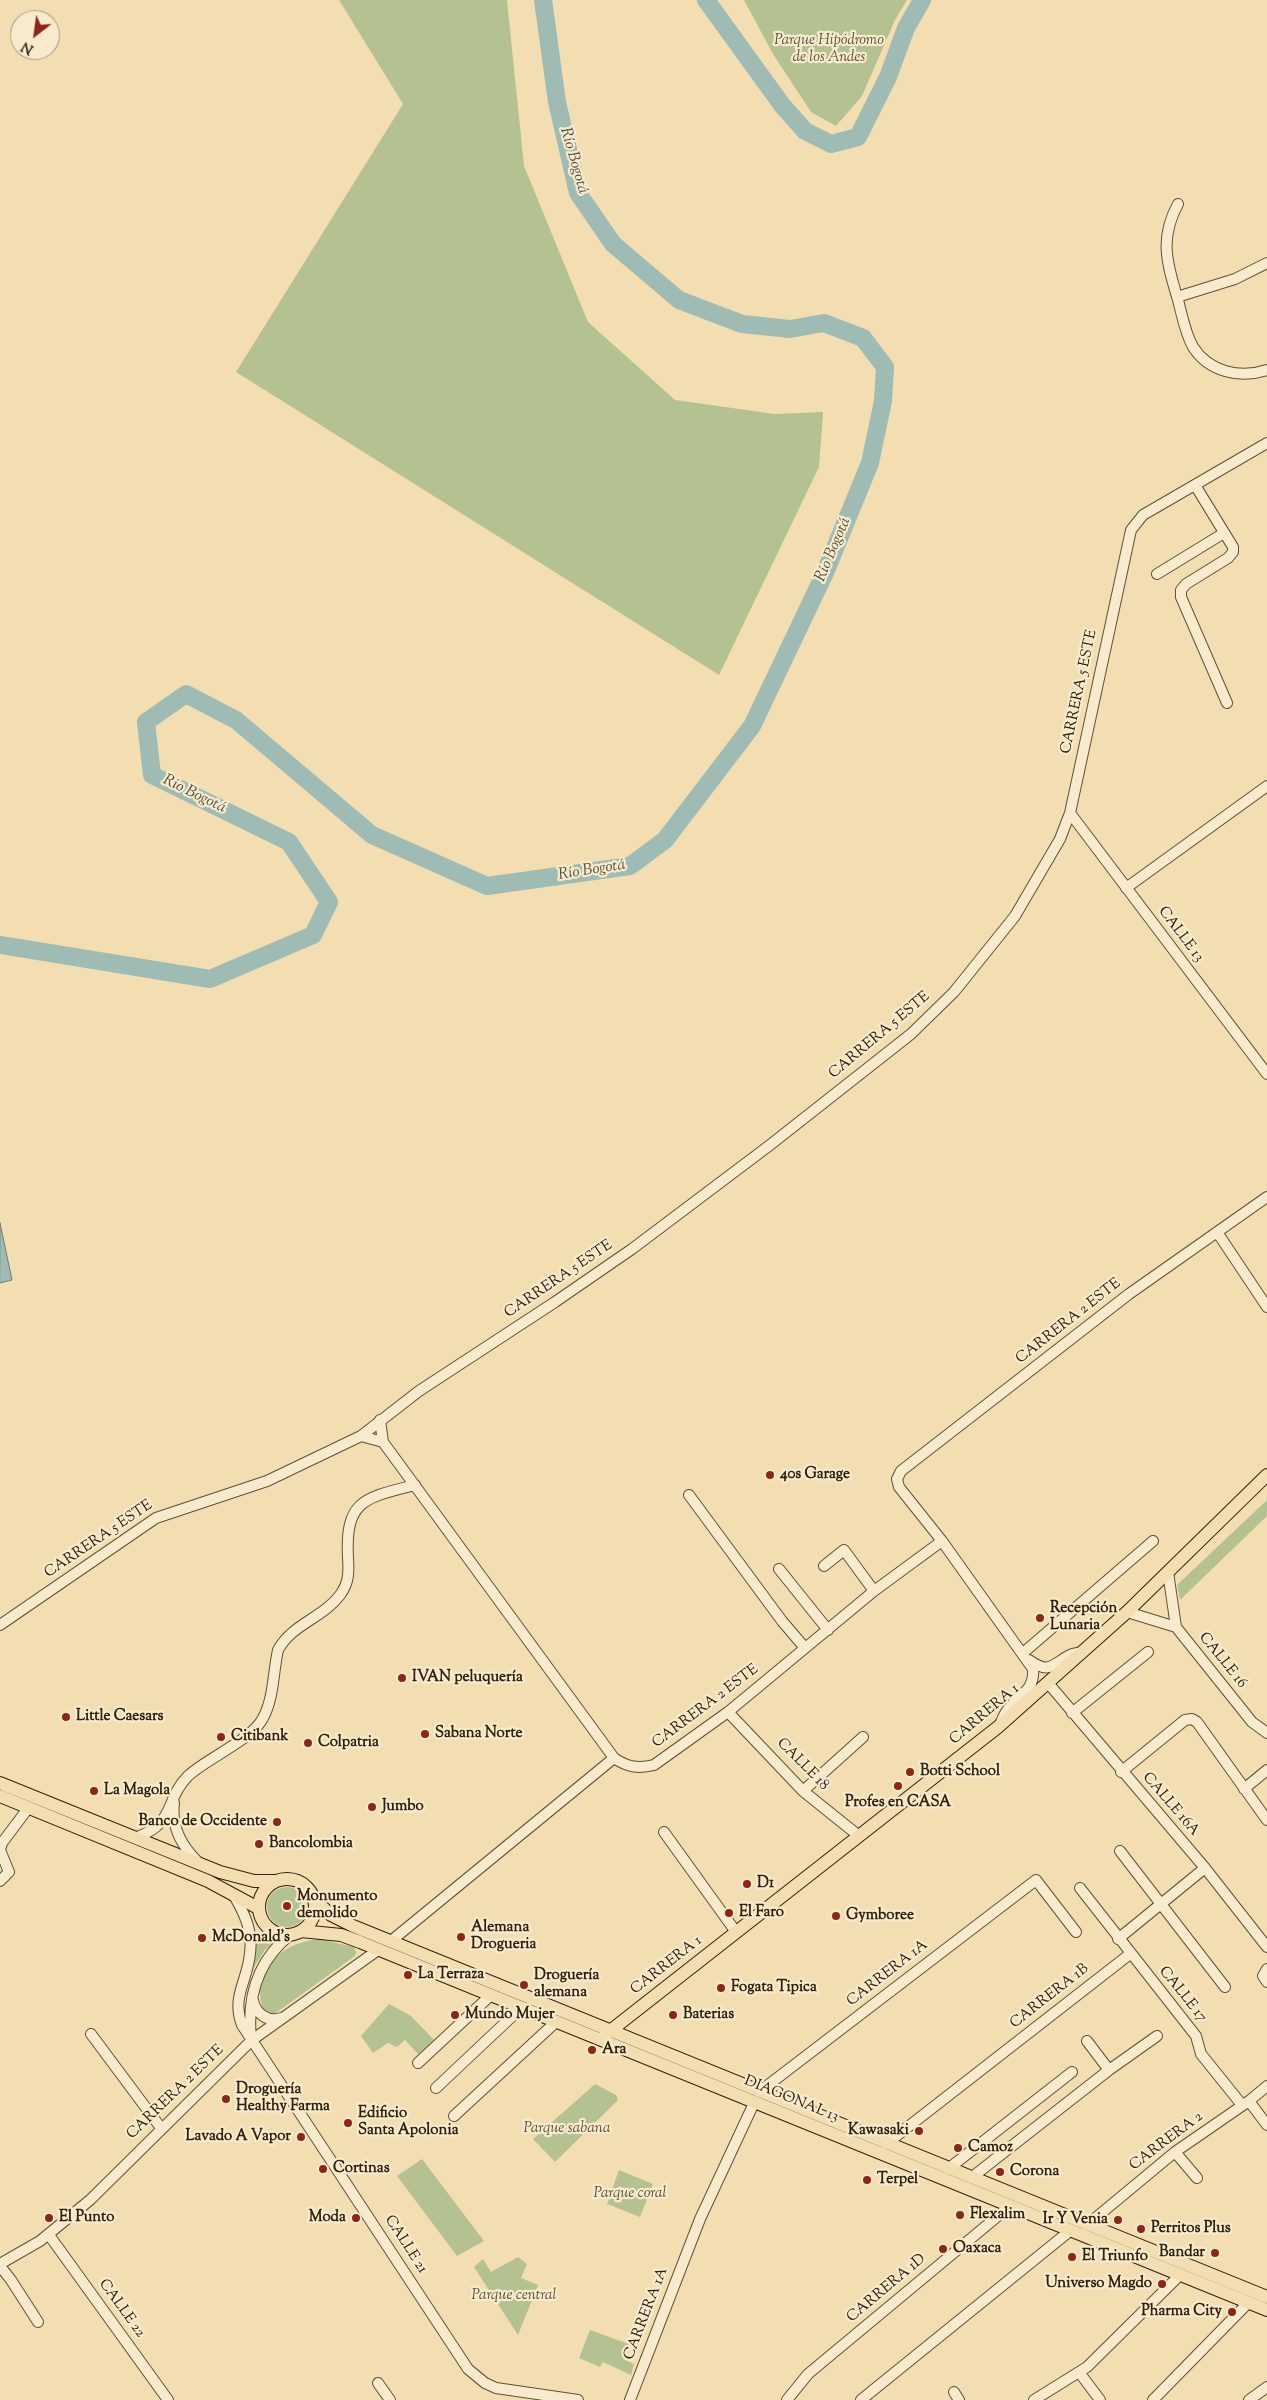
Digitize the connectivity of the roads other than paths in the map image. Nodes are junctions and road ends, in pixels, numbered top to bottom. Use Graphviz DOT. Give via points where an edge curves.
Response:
graph roads {
  1 [pos="1178,204"];
  2 [pos="1267,263"];
  3 [pos="1177,297"];
  4 [pos="1267,370"];
  5 [pos="1266,447"];
  6 [pos="1195,485"];
  7 [pos="1224,533"];
  8 [pos="1157,574"];
  9 [pos="1227,703"];
  10 [pos="1267,786"];
  11 [pos="1070,813"];
  12 [pos="1126,888"];
  13 [pos="1267,1074"];
  14 [pos="1267,1197"];
  15 [pos="1217,1232"];
  16 [pos="1267,1307"];
  17 [pos="380,1420"];
  18 [pos="361,1436"];
  19 [pos="383,1442"];
  20 [pos="1267,1475"];
  21 [pos="415,1484"];
  22 [pos="688,1495"];
  23 [pos="942,1540"];
  24 [pos="1153,1541"];
  25 [pos="824,1566"];
  26 [pos="779,1569"];
  27 [pos="1168,1572"];
  28 [pos="874,1591"];
  29 [pos="1127,1612"];
  30 [pos="0,1625"];
  31 [pos="1176,1627"];
  32 [pos="828,1630"];
  33 [pos="805,1648"];
  34 [pos="1084,1652"];
  35 [pos="1148,1652"];
  36 [pos="1026,1656"];
  37 [pos="1048,1683"];
  38 [pos="728,1712"];
  39 [pos="1072,1713"];
  40 [pos="998,1727"];
  41 [pos="1267,1733"];
  42 [pos="863,1737"];
  43 [pos="614,1758"];
  44 [pos="1267,1770"];
  45 [pos="1122,1772"];
  46 [pos="0,1783"];
  47 [pos="1244,1789"];
  48 [pos="803,1790"];
  49 [pos="0,1796"];
  50 [pos="174,1800"];
  51 [pos="29,1807"];
  52 [pos="1267,1820"];
  53 [pos="664,1832"];
  54 [pos="859,1836"];
  55 [pos="135,1838"];
  56 [pos="0,1850"];
  57 [pos="1120,1851"];
  58 [pos="200,1865"];
  59 [pos="1205,1868"];
  60 [pos="0,1881"];
  61 [pos="274,1881"];
  62 [pos="1080,1888"];
  63 [pos="233,1893"];
  64 [pos="314,1899"];
  65 [pos="1161,1904"];
  66 [pos="258,1908"];
  67 [pos="736,1932"];
  68 [pos="1076,1932"];
  69 [pos="295,1933"];
  70 [pos="1118,1939"];
  71 [pos="391,1941"];
  72 [pos="1267,1947"];
  73 [pos="378,1950"];
  74 [pos="1130,1954"];
  75 [pos="1267,1969"];
  76 [pos="1267,1982"];
  77 [pos="1225,1987"];
  78 [pos="490,1995"];
  79 [pos="253,1997"];
  80 [pos="522,2007"];
  81 [pos="283,2017"];
  82 [pos="557,2021"];
  83 [pos="609,2032"];
  84 [pos="91,2034"];
  85 [pos="1157,2036"];
  86 [pos="595,2037"];
  87 [pos="252,2040"];
  88 [pos="1087,2041"];
  89 [pos="418,2063"];
  90 [pos="1109,2070"];
  91 [pos="1072,2072"];
  92 [pos="1267,2086"];
  93 [pos="436,2088"];
  94 [pos="757,2098"];
  95 [pos="1245,2103"];
  96 [pos="454,2116"];
  97 [pos="1267,2125"];
  98 [pos="161,2128"];
  99 [pos="886,2144"];
  100 [pos="1175,2152"];
  101 [pos="948,2169"];
  102 [pos="970,2178"];
  103 [pos="1197,2178"];
  104 [pos="1010,2206"];
  105 [pos="1087,2225"];
  106 [pos="1071,2230"];
  107 [pos="49,2235"];
  108 [pos="0,2265"];
  109 [pos="1180,2274"];
  110 [pos="1267,2297"];
  111 [pos="1249,2302"];
  112 [pos="1267,2310"];
  113 [pos="38,2322"];
  114 [pos="1082,2376"];
  115 [pos="378,2383"];
  116 [pos="1267,2387"];
  117 [pos="533,2397"];
  118 [pos="168,2400"];
  119 [pos="390,2400"];
  120 [pos="578,2400"];
  121 [pos="630,2400"];
  122 [pos="787,2400"];
  123 [pos="861,2400"];
  124 [pos="1034,2400"];
  125 [pos="1100,2400"];
  126 [pos="1152,2400"];
  127 [pos="1249,2400"];
  1 -- 3 [label="street" via="1170,220 1166,240"];
  2 -- 3 [label="street" via="1235,279"];
  3 -- 4 [label="street" via="1193,346 1202,357 1216,368 1230,373 1255,374"];
  5 -- 6 [label="street, CARRERA 5 ESTE"];
  6 -- 7 [label="street"];
  6 -- 11 [label="street, CARRERA 5 ESTE" via="1144,514 1131,530"];
  7 -- 8 [label="street"];
  7 -- 9 [label="street" via="1233,552 1186,584 1181,590 1181,597"];
  10 -- 12 [label="street"];
  11 -- 12 [label="street, CALLE 13"];
  11 -- 17 [label="street, CARRERA 5 ESTE" via="1060,839 1014,916 954,992 911,1034 632,1249"];
  12 -- 13 [label="street, CALLE 13"];
  14 -- 15 [label="street, CARRERA 2 ESTE"];
  15 -- 16 [label="street"];
  15 -- 23 [label="street, CARRERA 2 ESTE" via="1121,1300 901,1471 897,1479 899,1487"];
  17 -- 18 [label="street, CARRERA 5 ESTE"];
  17 -- 19 [label="street"];
  18 -- 19 [label="street"];
  18 -- 30 [label="street, CARRERA 5 ESTE" via="262,1484 156,1518"];
  19 -- 21 [label="street"];
  20 -- 27 [label="main road, CARRERA 1"];
  21 -- 43 [label="street"];
  21 -- 50 [label="street" via="374,1496 357,1509 347,1532 348,1582 338,1598 295,1629 282,1643 263,1719 188,1776"];
  22 -- 33 [label="street"];
  23 -- 28 [label="street, CARRERA 2 ESTE"];
  23 -- 36 [label="street"];
  24 -- 36 [label="street"];
  25 -- 28 [label="street" via="844,1550"];
  26 -- 32 [label="street"];
  27 -- 29 [label="main road, CARRERA 1"];
  27 -- 31 [label="street"];
  28 -- 32 [label="street, CARRERA 2 ESTE"];
  29 -- 31 [label="street"];
  29 -- 34 [label="main road, CARRERA 1"];
  31 -- 41 [label="street, CALLE 16" via="1252,1722"];
  32 -- 33 [label="street, CARRERA 2 ESTE"];
  33 -- 38 [label="street, CARRERA 2 ESTE"];
  34 -- 36 [label="street" via="1068,1655 1059,1664 1048,1667 1037,1666"];
  34 -- 37 [label="main road, CARRERA 1"];
  35 -- 39 [label="street"];
  36 -- 40 [label="street" via="1033,1669 1032,1684 1008,1708"];
  37 -- 39 [label="street, CALLE 16A"];
  37 -- 40 [label="main road, CARRERA 1"];
  38 -- 43 [label="street, CARRERA 2 ESTE" via="654,1765 631,1767"];
  38 -- 48 [label="street, CALLE 18"];
  39 -- 45 [label="street, CALLE 16A"];
  40 -- 54 [label="main road, CARRERA 1"];
  42 -- 48 [label="street"];
  43 -- 71 [label="street"];
  44 -- 47 [label="street"];
  45 -- 47 [label="street" via="1185,1720 1192,1719"];
  45 -- 59 [label="street, CALLE 16A"];
  46 -- 55 [label="main road"];
  47 -- 52 [label="street"];
  48 -- 54 [label="street, CALLE 18"];
  49 -- 51 [label="main road"];
  50 -- 55 [label="street" via="154,1830"];
  50 -- 58 [label="street" via="174,1825 180,1839"];
  51 -- 56 [label="street"];
  51 -- 63 [label="main road"];
  53 -- 67 [label="street"];
  54 -- 67 [label="main road, CARRERA 1"];
  55 -- 58 [label="main road"];
  56 -- 60 [label="street" via="9,1872"];
  57 -- 65 [label="street"];
  58 -- 61 [label="main road" via="238,1878"];
  59 -- 65 [label="street"];
  59 -- 72 [label="street, CALLE 16A"];
  61 -- 64 [label="main road" via="298,1880"];
  61 -- 66 [label="main road" via="264,1890"];
  62 -- 70 [label="street"];
  63 -- 66 [label="main road"];
  63 -- 87 [label="street, CALLE 21" via="244,1912 250,1935 250,1955 237,2007 242,2025"];
  64 -- 69 [label="main road" via="313,1917"];
  64 -- 71 [label="main road, DIAGONAL 13" via="341,1921"];
  65 -- 70 [label="street"];
  65 -- 77 [label="street"];
  66 -- 69 [label="main road" via="268,1928 278,1934"];
  67 -- 83 [label="main road, CARRERA 1"];
  68 -- 94 [label="street, CARRERA 1A" via="1036,1880"];
  69 -- 73 [label="main road, DIAGONAL 13" via="341,1936"];
  69 -- 79 [label="street" via="278,1944 264,1962 255,1982"];
  70 -- 74 [label="street"];
  71 -- 83 [label="main road, DIAGONAL 13"];
  73 -- 78 [label="main road, DIAGONAL 13"];
  73 -- 81 [label="street, CARRERA 2 ESTE"];
  74 -- 95 [label="street, CALLE 17" via="1196,2036 1201,2054"];
  74 -- 99 [label="street, CARRERA 1B"];
  75 -- 76 [label="street" via="1263,1976"];
  78 -- 80 [label="main road, DIAGONAL 13"];
  78 -- 89 [label="street"];
  79 -- 81 [label="street" via="262,2016 276,2020"];
  79 -- 87 [label="street"];
  80 -- 82 [label="main road, DIAGONAL 13"];
  80 -- 93 [label="street"];
  81 -- 87 [label="street, CARRERA 2 ESTE"];
  82 -- 86 [label="main road, DIAGONAL 13"];
  82 -- 96 [label="street"];
  83 -- 86 [label="main road, CARRERA 1"];
  83 -- 94 [label="main road, DIAGONAL 13"];
  84 -- 98 [label="street"];
  85 -- 90 [label="street"];
  86 -- 94 [label="main road, DIAGONAL 13"];
  87 -- 98 [label="street, CARRERA 2 ESTE"];
  87 -- 117 [label="street, CALLE 21" via="468,2369 492,2386"];
  88 -- 90 [label="street"];
  90 -- 102 [label="street"];
  91 -- 101 [label="street"];
  92 -- 95 [label="street, CARRERA 2"];
  94 -- 99 [label="main road, DIAGONAL 13"];
  94 -- 104 [label="main road, DIAGONAL 13"];
  94 -- 121 [label="street, CARRERA 1A" via="700,2219"];
  95 -- 97 [label="street, CALLE 17"];
  95 -- 100 [label="street, CARRERA 2"];
  98 -- 107 [label="street, CARRERA 2 ESTE" via="90,2200"];
  99 -- 101 [label="main road, DIAGONAL 13"];
  100 -- 103 [label="street"];
  100 -- 105 [label="street, CARRERA 2"];
  101 -- 102 [label="main road, DIAGONAL 13"];
  102 -- 105 [label="main road, DIAGONAL 13"];
  104 -- 106 [label="main road, DIAGONAL 13"];
  104 -- 122 [label="street, CARRERA 1D" via="808,2374"];
  105 -- 110 [label="main road, DIAGONAL 13"];
  106 -- 109 [label="main road, DIAGONAL 13"];
  106 -- 123 [label="street"];
  107 -- 108 [label="street, CARRERA 2 ESTE"];
  107 -- 118 [label="street, CALLE 22"];
  108 -- 113 [label="street"];
  109 -- 111 [label="main road, DIAGONAL 13"];
  109 -- 124 [label="street" via="1087,2367"];
  111 -- 112 [label="main road, DIAGONAL 13"];
  111 -- 126 [label="street"];
  114 -- 125 [label="street"];
  115 -- 119 [label="street"];
  116 -- 127 [label="street"];
  117 -- 120 [label="street, CALLE 21"];
}
